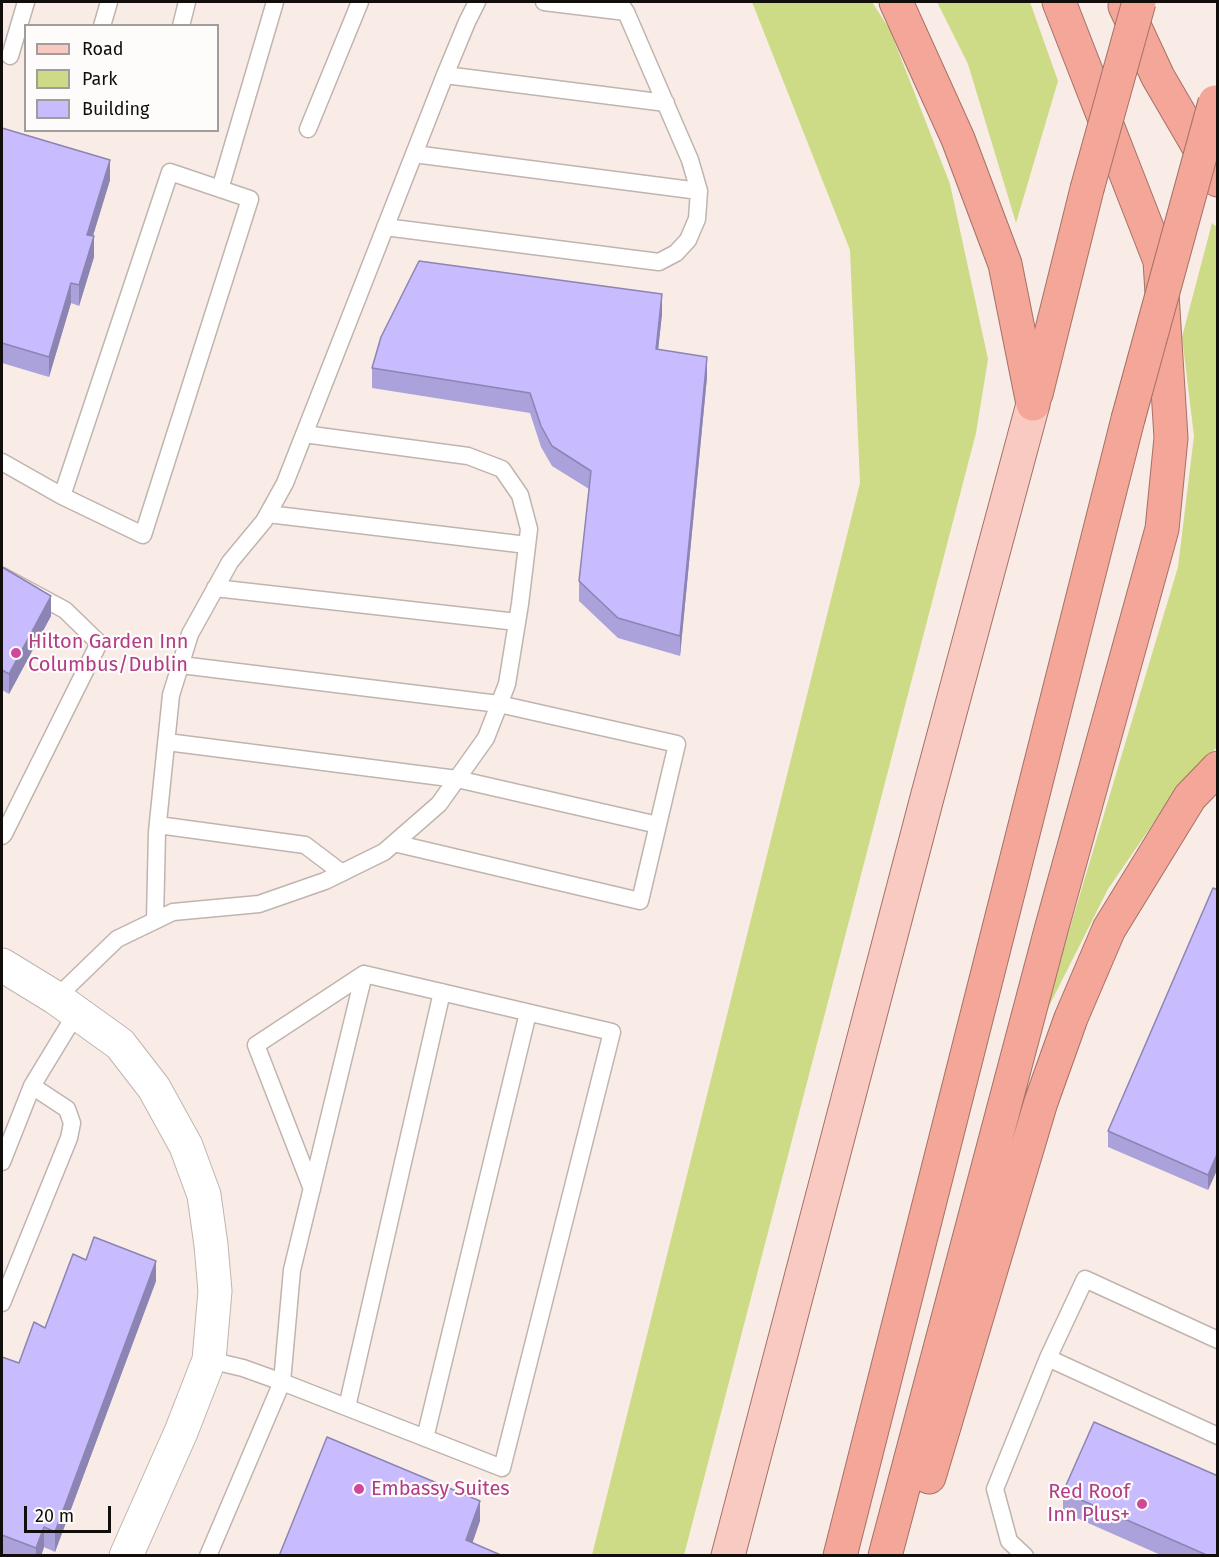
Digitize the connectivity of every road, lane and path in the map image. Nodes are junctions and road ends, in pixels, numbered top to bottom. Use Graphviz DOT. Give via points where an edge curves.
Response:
graph roads {
  1 [pos="26,2"];
  2 [pos="109,2"];
  3 [pos="187,2"];
  4 [pos="275,2"];
  5 [pos="360,2"];
  6 [pos="477,2"];
  7 [pos="544,2"];
  8 [pos="896,2"];
  9 [pos="1059,2"];
  10 [pos="1123,2"];
  11 [pos="1139,2"];
  12 [pos="622,7"];
  13 [pos="103,24"];
  14 [pos="181,24"];
  15 [pos="10,56"];
  16 [pos="445,75"];
  17 [pos="1216,97"];
  18 [pos="666,103"];
  19 [pos="308,129"];
  20 [pos="414,154"];
  21 [pos="1218,180"];
  22 [pos="220,189"];
  23 [pos="699,191"];
  24 [pos="385,227"];
  25 [pos="1033,404"];
  26 [pos="304,434"];
  27 [pos="2,462"];
  28 [pos="62,496"];
  29 [pos="268,514"];
  30 [pos="527,545"];
  31 [pos="2,576"];
  32 [pos="215,588"];
  33 [pos="517,622"];
  34 [pos="181,665"];
  35 [pos="499,704"];
  36 [pos="166,742"];
  37 [pos="1218,768"];
  38 [pos="457,779"];
  39 [pos="158,825"];
  40 [pos="658,825"];
  41 [pos="2,836"];
  42 [pos="394,843"];
  43 [pos="342,873"];
  44 [pos="155,920"];
  45 [pos="2,965"];
  46 [pos="364,974"];
  47 [pos="442,992"];
  48 [pos="67,1005"];
  49 [pos="528,1012"];
  50 [pos="32,1086"];
  51 [pos="2,1162"];
  52 [pos="312,1189"];
  53 [pos="2,1304"];
  54 [pos="1218,1340"];
  55 [pos="1048,1358"];
  56 [pos="209,1360"];
  57 [pos="282,1382"];
  58 [pos="347,1407"];
  59 [pos="1218,1436"];
  60 [pos="425,1438"];
  61 [pos="126,1556"];
  62 [pos="208,1556"];
  63 [pos="728,1556"];
  64 [pos="840,1556"];
  65 [pos="885,1556"];
  66 [pos="905,1556"];
  67 [pos="1025,1556"];
  1 -- 15 [label="lane"];
  2 -- 13 [label="lane"];
  3 -- 14 [label="lane"];
  4 -- 22 [label="lane"];
  5 -- 19 [label="lane"];
  6 -- 16 [label="lane"];
  7 -- 12 [label="lane"];
  8 -- 25 [label="highway" via="958,139 1005,264"];
  9 -- 65 [label="highway" via="1160,261 1171,438 1162,529"];
  10 -- 21 [label="highway" via="1158,77"];
  11 -- 25 [label="highway, bridge"];
  12 -- 18 [label="lane"];
  16 -- 18 [label="lane"];
  16 -- 20 [label="lane"];
  17 -- 64 [label="highway, bridge" via="1128,418"];
  18 -- 23 [label="lane"];
  20 -- 23 [label="lane"];
  20 -- 24 [label="lane"];
  22 -- 28 [label="lane" via="170,172"];
  22 -- 28 [label="lane" via="250,200 142,535"];
  23 -- 24 [label="lane" via="697,219 688,240 676,253 659,262"];
  24 -- 26 [label="lane"];
  25 -- 63 [label="main road"];
  26 -- 29 [label="lane"];
  26 -- 30 [label="lane" via="468,456 502,470 520,495 529,529"];
  27 -- 28 [label="lane"];
  29 -- 30 [label="lane"];
  29 -- 32 [label="lane"];
  30 -- 33 [label="lane"];
  31 -- 41 [label="lane" via="66,610 99,643"];
  32 -- 33 [label="lane"];
  32 -- 34 [label="lane" via="190,634"];
  33 -- 35 [label="lane" via="507,684"];
  34 -- 35 [label="lane"];
  34 -- 36 [label="lane" via="171,695"];
  35 -- 38 [label="lane" via="486,738"];
  35 -- 40 [label="lane" via="677,744"];
  36 -- 38 [label="lane"];
  36 -- 39 [label="lane"];
  37 -- 66 [label="highway" via="1190,797 1109,929 1071,1018 1041,1102"];
  38 -- 40 [label="lane"];
  38 -- 42 [label="lane" via="440,804"];
  39 -- 43 [label="lane" via="305,844"];
  39 -- 44 [label="lane"];
  40 -- 42 [label="lane" via="640,901"];
  42 -- 43 [label="lane"];
  43 -- 44 [label="lane" via="259,904 173,912"];
  44 -- 48 [label="lane" via="117,939"];
  45 -- 48 [label="street"];
  46 -- 47 [label="lane"];
  46 -- 52 [label="lane"];
  46 -- 52 [label="lane" via="256,1046"];
  47 -- 49 [label="lane"];
  47 -- 58 [label="lane"];
  48 -- 50 [label="lane"];
  48 -- 56 [label="street" via="120,1044 154,1088 186,1146 204,1195 211,1245 215,1291"];
  49 -- 60 [label="lane"];
  49 -- 60 [label="lane" via="612,1032 502,1468"];
  50 -- 51 [label="lane"];
  50 -- 53 [label="lane" via="68,1109 72,1123"];
  52 -- 57 [label="lane" via="292,1270"];
  54 -- 55 [label="lane" via="1085,1279"];
  55 -- 59 [label="lane"];
  55 -- 67 [label="lane" via="995,1489 1009,1542"];
  56 -- 57 [label="lane"];
  56 -- 61 [label="street"];
  57 -- 58 [label="lane"];
  57 -- 62 [label="lane"];
  58 -- 60 [label="lane"];
}
